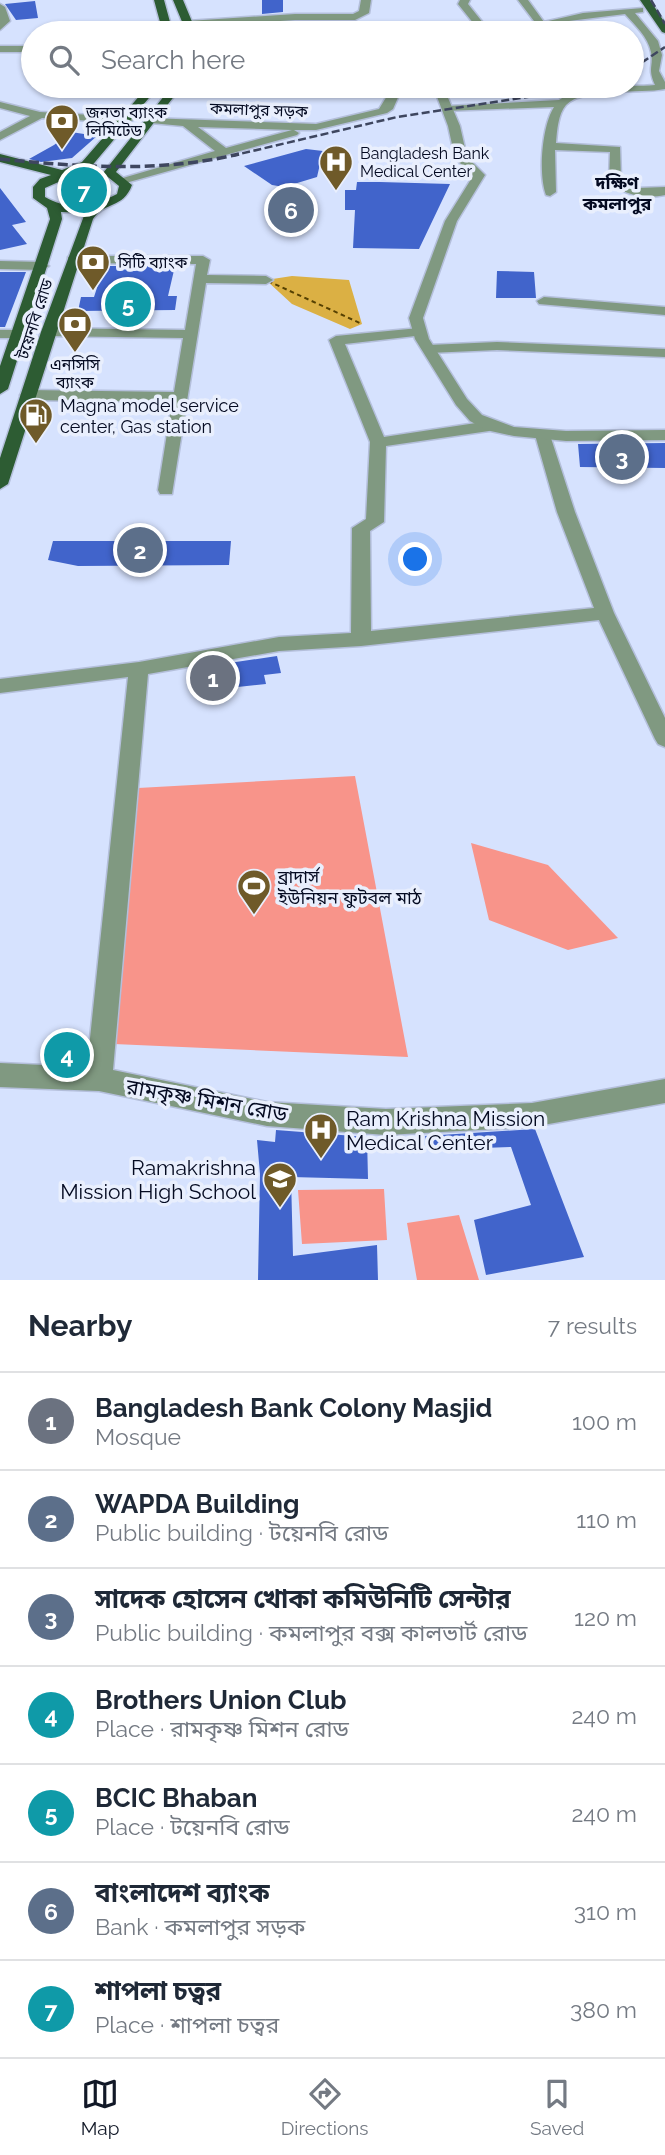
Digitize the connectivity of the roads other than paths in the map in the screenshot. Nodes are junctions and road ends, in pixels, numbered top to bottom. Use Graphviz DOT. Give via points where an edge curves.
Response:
graph roads {
  1 [pos="159,0"];
  2 [pos="178,0"];
  3 [pos="366,0"];
  4 [pos="466,0"];
  5 [pos="523,0"];
  6 [pos="658,0"];
  7 [pos="648,5"];
  8 [pos="0,7"];
  9 [pos="628,11"];
  10 [pos="665,11"];
  11 [pos="165,21"];
  12 [pos="185,21"];
  13 [pos="259,21"];
  14 [pos="477,21"];
  15 [pos="538,21"];
  16 [pos="565,21"];
  17 [pos="636,21"];
  18 [pos="0,27"];
  19 [pos="644,30"];
  20 [pos="665,30"];
  21 [pos="0,49"];
  22 [pos="21,49"];
  23 [pos="644,88"];
  24 [pos="144,98"];
  25 [pos="168,98"];
  26 [pos="392,98"];
  27 [pos="443,98"];
  28 [pos="568,98"];
  29 [pos="561,103"];
  30 [pos="0,105"];
  31 [pos="447,109"];
  32 [pos="40,115"];
  33 [pos="127,120"];
  34 [pos="151,120"];
  35 [pos="186,123"];
  36 [pos="316,127"];
  37 [pos="0,137"];
  38 [pos="549,146"];
  39 [pos="223,151"];
  40 [pos="0,158"];
  41 [pos="0,171"];
  42 [pos="68,173"];
  43 [pos="122,180"];
  44 [pos="40,187"];
  45 [pos="665,191"];
  46 [pos="550,192"];
  47 [pos="54,210"];
  48 [pos="92,211"];
  49 [pos="73,260"];
  50 [pos="0,265"];
  51 [pos="43,266"];
  52 [pos="200,279"];
  53 [pos="266,280"];
  54 [pos="544,301"];
  55 [pos="665,311"];
  56 [pos="48,332"];
  57 [pos="419,332"];
  58 [pos="0,334"];
  59 [pos="18,334"];
  60 [pos="191,334"];
  61 [pos="429,349"];
  62 [pos="665,353"];
  63 [pos="0,389"];
  64 [pos="28,396"];
  65 [pos="181,397"];
  66 [pos="489,426"];
  67 [pos="543,435"];
  68 [pos="665,435"];
  69 [pos="378,442"];
  70 [pos="0,484"];
  71 [pos="166,490"];
  72 [pos="605,613"];
  73 [pos="361,639"];
  74 [pos="139,669"];
  75 [pos="0,686"];
  76 [pos="665,739"];
  77 [pos="0,1075"];
  78 [pos="99,1079"];
  79 [pos="665,1091"];
  1 -- 11 [label="main road"];
  2 -- 12 [label="main road"];
  3 -- 13 [label="street" via="364,13 355,17"];
  4 -- 14 [label="street" via="463,4"];
  5 -- 15 [label="street"];
  6 -- 10 [label="main road"];
  7 -- 9 [label="street"];
  7 -- 20 [label="main road"];
  8 -- 18 [label="street" via="5,21"];
  9 -- 16 [label="street"];
  9 -- 17 [label="street"];
  19 -- 23 [label="street" via="653,41 657,55 654,71 662,87"];
  21 -- 22 [label="street"];
  24 -- 33 [label="main road"];
  25 -- 34 [label="main road"];
  26 -- 36 [label="street, কমলাপুর সড়ক" via="383,111"];
  27 -- 31 [label="street"];
  28 -- 29 [label="street"];
  29 -- 31 [label="street"];
  29 -- 38 [label="street"];
  30 -- 32 [label="street"];
  31 -- 57 [label="street" via="461,159 479,174 461,200 444,241 415,318"];
  32 -- 33 [label="street"];
  32 -- 37 [label="street"];
  33 -- 42 [label="main road" via="96,155"];
  34 -- 35 [label="street, কমলাপুর সড়ক"];
  34 -- 43 [label="main road" via="109,173"];
  35 -- 36 [label="street, কমলাপুর সড়ক"];
  35 -- 39 [label="street, কমলাপুর সড়ক"];
  36 -- 39 [label="street"];
  38 -- 45 [label="street" via="616,149 615,180 620,186"];
  38 -- 46 [label="street"];
  39 -- 43 [label="street"];
  40 -- 42 [label="main road"];
  41 -- 44 [label="main road"];
  42 -- 44 [label="main road"];
  43 -- 48 [label="main road" via="126,185 122,196"];
  44 -- 47 [label="main road" via="39,198"];
  47 -- 48 [label="main road"];
  47 -- 51 [label="main road, টয়েনবি রোড" via="57,219"];
  48 -- 49 [label="main road, টয়েনবি রোড"];
  49 -- 52 [label="street" via="203,261"];
  49 -- 56 [label="main road, টয়েনবি রোড"];
  50 -- 51 [label="street"];
  51 -- 59 [label="main road, টয়েনবি রোড"];
  52 -- 53 [label="street"];
  52 -- 60 [label="street"];
  54 -- 55 [label="street"];
  56 -- 60 [label="street"];
  56 -- 64 [label="main road, টয়েনবি রোড"];
  57 -- 61 [label="street"];
  57 -- 69 [label="street" via="337,340"];
  58 -- 59 [label="street"];
  59 -- 63 [label="main road, টয়েনবি রোড"];
  60 -- 65 [label="street"];
  61 -- 62 [label="street" via="497,346"];
  61 -- 66 [label="street" via="467,410"];
  64 -- 65 [label="street"];
  64 -- 70 [label="main road, টয়েনবি রোড"];
  65 -- 71 [label="street"];
  66 -- 67 [label="street"];
  66 -- 69 [label="street"];
  67 -- 68 [label="street"];
  67 -- 72 [label="street" via="566,513"];
  69 -- 73 [label="street" via="375,522 361,528"];
  72 -- 73 [label="street"];
  72 -- 76 [label="street"];
  73 -- 74 [label="street" via="279,644"];
  74 -- 75 [label="street"];
  74 -- 78 [label="street"];
  77 -- 78 [label="street, রামকৃষ্ণ মিশন রোড"];
  78 -- 79 [label="street, রামকৃষ্ণ মিশন রোড" via="267,1114 386,1122 533,1115"];
}
